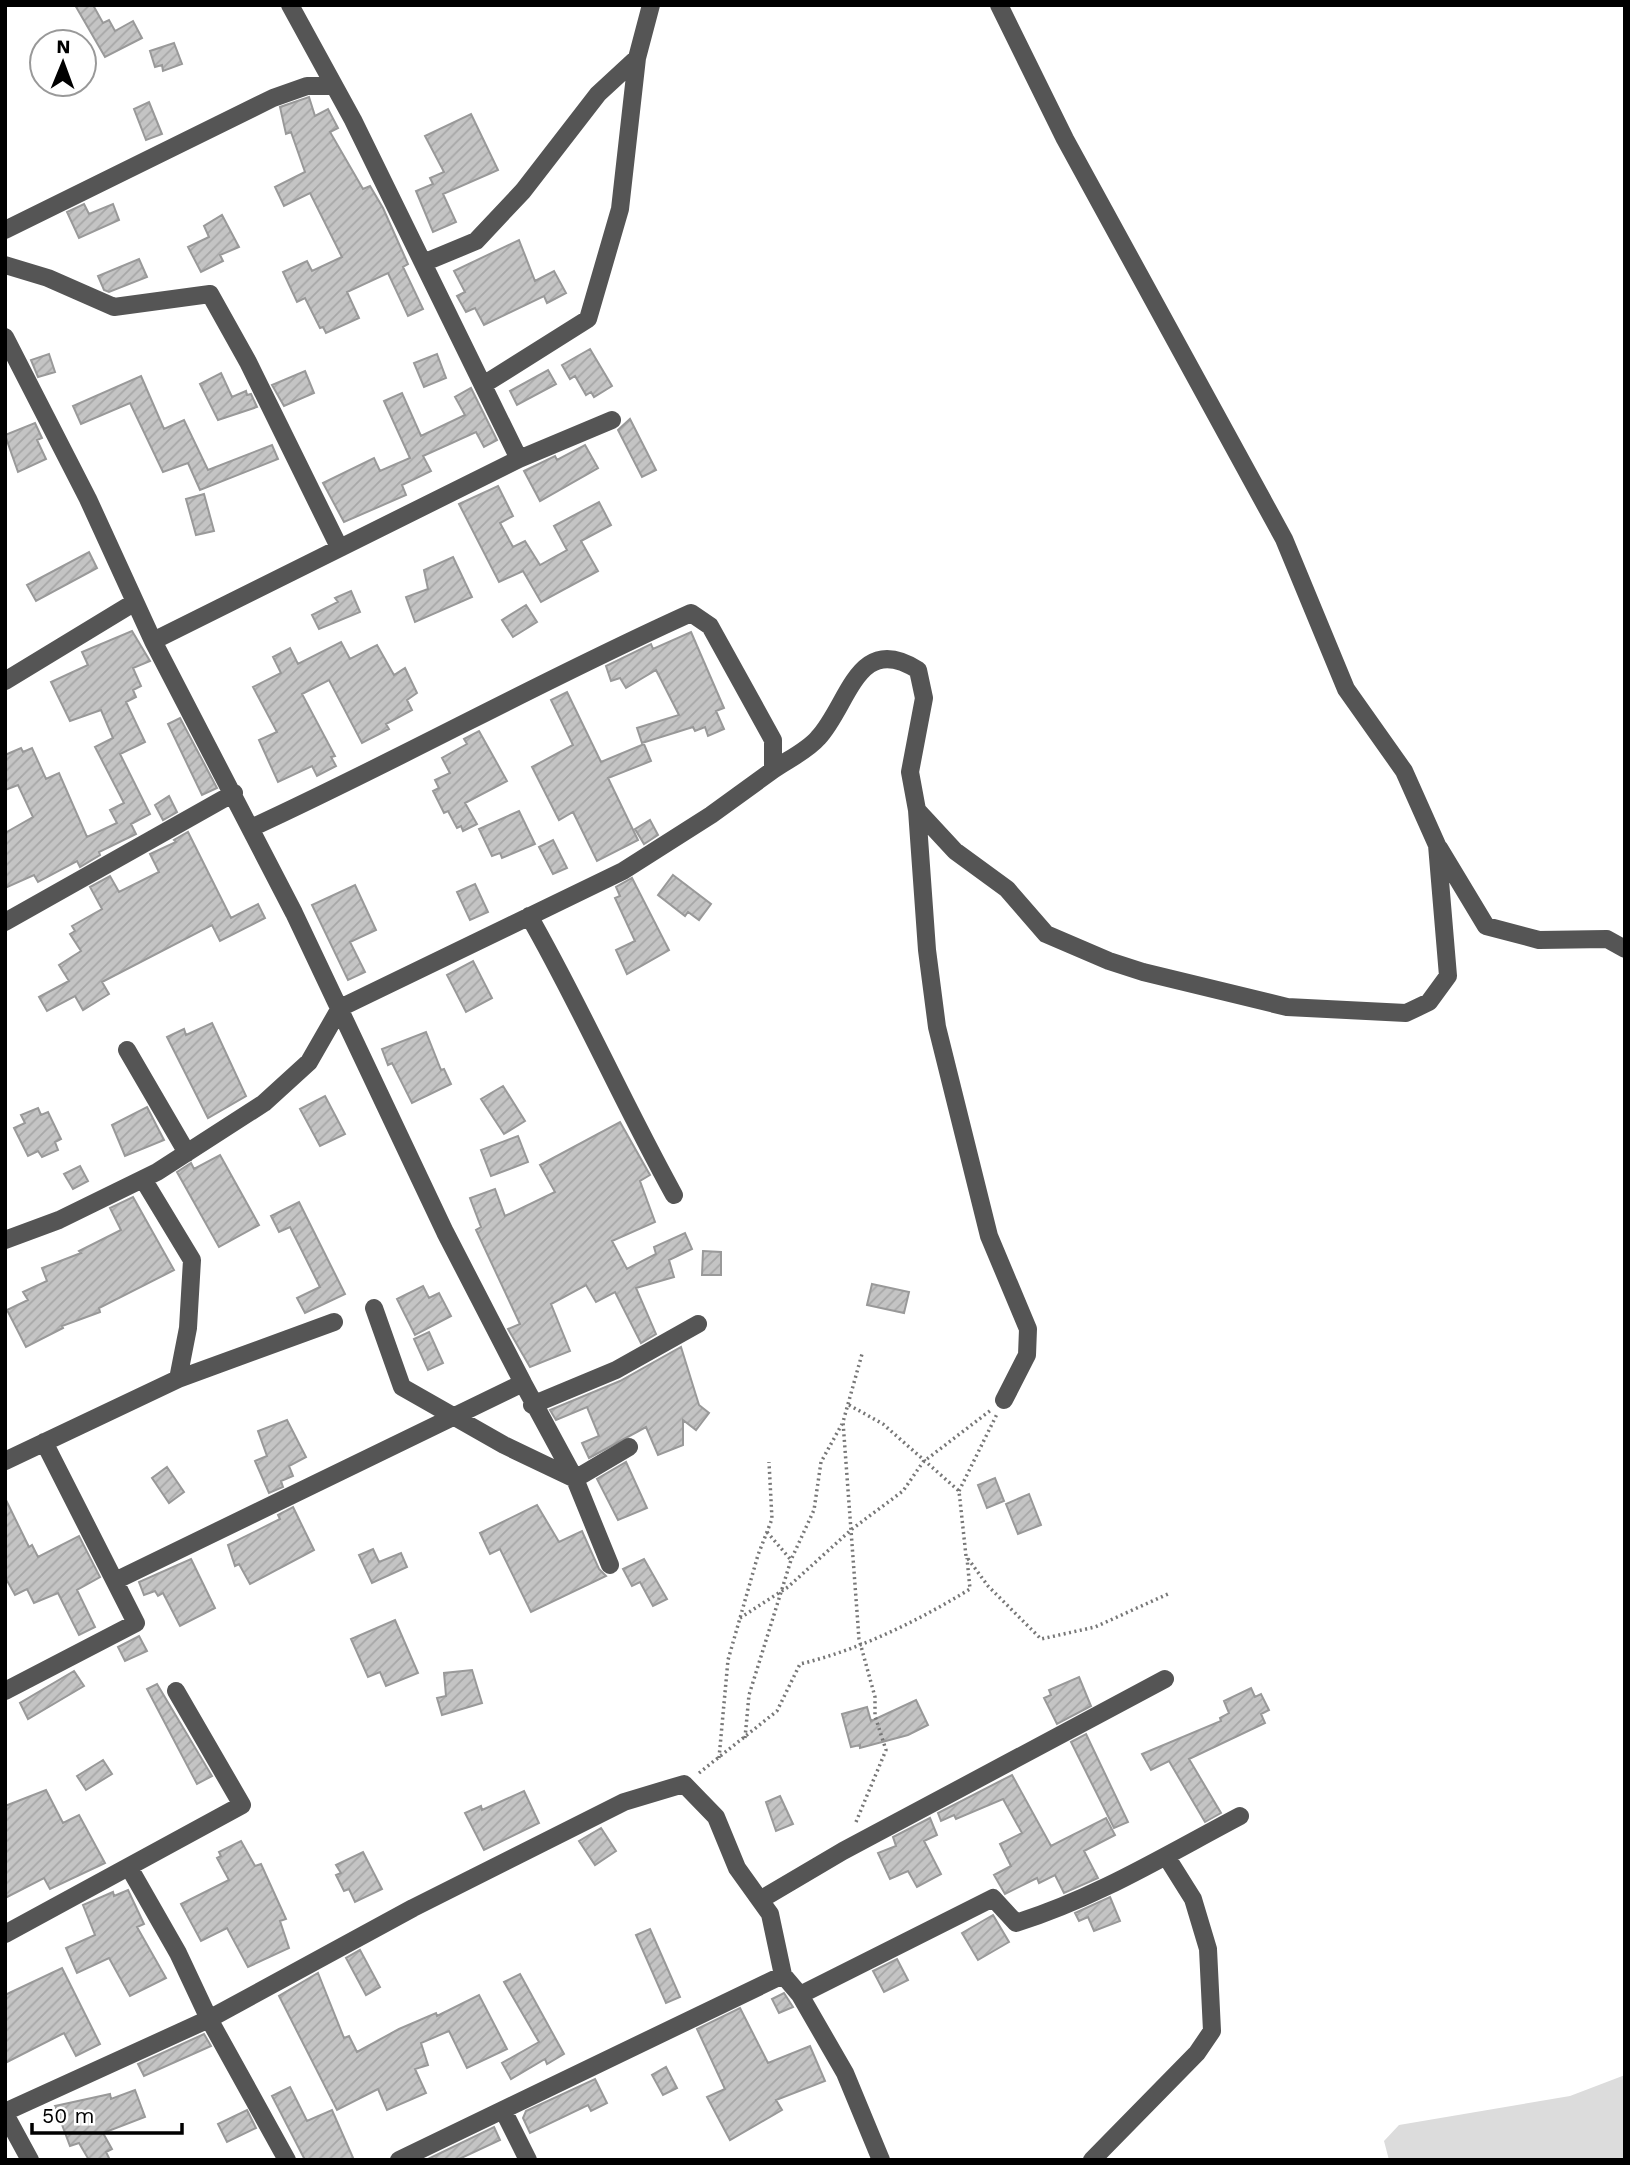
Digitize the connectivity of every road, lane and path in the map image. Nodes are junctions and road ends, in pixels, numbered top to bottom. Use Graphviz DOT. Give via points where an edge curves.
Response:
graph roads {
  1 [pos="290,5"];
  2 [pos="651,5"];
  3 [pos="999,5"];
  4 [pos="637,58"];
  5 [pos="334,86"];
  6 [pos="5,230"];
  7 [pos="423,263"];
  8 [pos="5,265"];
  9 [pos="5,337"];
  10 [pos="483,386"];
  11 [pos="612,420"];
  12 [pos="519,459"];
  13 [pos="339,547"];
  14 [pos="135,602"];
  15 [pos="153,641"];
  16 [pos="5,681"];
  17 [pos="773,770"];
  18 [pos="234,793"];
  19 [pos="918,810"];
  20 [pos="251,828"];
  21 [pos="1437,845"];
  22 [pos="529,916"];
  23 [pos="5,922"];
  24 [pos="1625,949"];
  25 [pos="340,1008"];
  26 [pos="127,1050"];
  27 [pos="187,1153"];
  28 [pos="143,1179"];
  29 [pos="674,1195"];
  30 [pos="5,1240"];
  31 [pos="374,1308"];
  32 [pos="334,1322"];
  33 [pos="698,1324"];
  34 [pos="862,1354"];
  35 [pos="178,1379"];
  36 [pos="523,1383"];
  37 [pos="1004,1400"];
  38 [pos="532,1405"];
  39 [pos="849,1405"];
  40 [pos="450,1416"];
  41 [pos="844,1422"];
  42 [pos="44,1442"];
  43 [pos="629,1447"];
  44 [pos="5,1461"];
  45 [pos="769,1462"];
  46 [pos="923,1462"];
  47 [pos="575,1479"];
  48 [pos="959,1491"];
  49 [pos="852,1529"];
  50 [pos="767,1532"];
  51 [pos="967,1556"];
  52 [pos="791,1560"];
  53 [pos="610,1565"];
  54 [pos="117,1580"];
  55 [pos="783,1590"];
  56 [pos="1168,1594"];
  57 [pos="740,1618"];
  58 [pos="860,1644"];
  59 [pos="1165,1679"];
  60 [pos="5,1691"];
  61 [pos="176,1691"];
  62 [pos="745,1740"];
  63 [pos="719,1758"];
  64 [pos="684,1784"];
  65 [pos="1240,1816"];
  66 [pos="843,1852"];
  67 [pos="1166,1856"];
  68 [pos="130,1869"];
  69 [pos="760,1900"];
  70 [pos="5,1934"];
  71 [pos="783,1975"];
  72 [pos="800,1995"];
  73 [pos="209,2020"];
  74 [pos="503,2110"];
  75 [pos="5,2113"];
  76 [pos="873,2157"];
  77 [pos="30,2160"];
  78 [pos="287,2160"];
  79 [pos="399,2160"];
  80 [pos="528,2160"];
  81 [pos="1092,2160"];
  1 -- 5 [label="street"];
  2 -- 4 [label="street"];
  3 -- 21 [label="street" via="1065,139 1284,539 1346,690 1404,771"];
  4 -- 7 [label="street" via="598,94 523,191 476,241"];
  4 -- 10 [label="street" via="620,209 588,319"];
  5 -- 6 [label="street" via="307,86 273,98"];
  5 -- 7 [label="street"];
  7 -- 10 [label="street"];
  8 -- 13 [label="street" via="114,307 211,294"];
  9 -- 14 [label="street"];
  10 -- 12 [label="street"];
  11 -- 12 [label="street"];
  12 -- 13 [label="street"];
  13 -- 15 [label="street"];
  14 -- 15 [label="street"];
  14 -- 16 [label="street"];
  15 -- 18 [label="street"];
  17 -- 19 [label="street" via="818,739 855,676 882,658 900,659 918,670 924,698 910,772"];
  17 -- 20 [label="street" via="773,740 710,626 691,613 494,706 370,774"];
  17 -- 22 [label="street" via="622,871"];
  18 -- 20 [label="street"];
  18 -- 23 [label="street"];
  19 -- 21 [label="street" via="955,851 1007,889 1046,934 1143,972 1287,1007 1406,1013 1429,1002 1448,975"];
  19 -- 37 [label="street" via="937,1027 989,1237 1028,1329 1027,1355"];
  20 -- 25 [label="street"];
  21 -- 24 [label="street" via="1486,926 1539,940 1607,939"];
  22 -- 25 [label="street"];
  22 -- 29 [label="street"];
  25 -- 27 [label="street" via="309,1062 264,1103"];
  25 -- 36 [label="street" via="445,1232"];
  26 -- 27 [label="street"];
  27 -- 28 [label="street"];
  28 -- 30 [label="street" via="59,1220"];
  28 -- 35 [label="street" via="192,1260 188,1328"];
  31 -- 40 [label="street" via="402,1387"];
  32 -- 35 [label="street"];
  33 -- 38 [label="street" via="615,1370"];
  34 -- 39 [label="path"];
  35 -- 42 [label="street"];
  36 -- 38 [label="street"];
  36 -- 40 [label="street"];
  37 -- 46 [label="path"];
  37 -- 48 [label="path"];
  38 -- 47 [label="street"];
  39 -- 41 [label="path"];
  39 -- 46 [label="path" via="883,1424"];
  40 -- 47 [label="street"];
  40 -- 54 [label="street"];
  41 -- 49 [label="path"];
  41 -- 52 [label="path" via="821,1462 814,1510"];
  42 -- 44 [label="street"];
  42 -- 54 [label="street" via="80,1518"];
  43 -- 47 [label="street"];
  45 -- 50 [label="path" via="772,1519"];
  46 -- 48 [label="path"];
  46 -- 49 [label="path" via="903,1491"];
  47 -- 53 [label="street"];
  48 -- 51 [label="path"];
  49 -- 55 [label="path"];
  49 -- 58 [label="path"];
  50 -- 52 [label="path"];
  50 -- 57 [label="path"];
  51 -- 56 [label="path" via="988,1586 1041,1639 1095,1627"];
  51 -- 58 [label="path" via="970,1589"];
  52 -- 55 [label="path"];
  54 -- 60 [label="street" via="136,1623"];
  55 -- 57 [label="path"];
  55 -- 62 [label="path" via="749,1695"];
  57 -- 63 [label="path" via="728,1660"];
  58 -- 62 [label="path" via="800,1664 777,1711"];
  58 -- 66 [label="path" via="886,1750"];
  59 -- 66 [label="street"];
  61 -- 68 [label="street" via="242,1805"];
  62 -- 63 [label="path"];
  63 -- 64 [label="path"];
  64 -- 69 [label="street" via="716,1817 737,1868"];
  64 -- 73 [label="street" via="624,1802"];
  65 -- 67 [label="street"];
  66 -- 69 [label="street"];
  67 -- 72 [label="street" via="1060,1909 1016,1923 993,1898"];
  67 -- 81 [label="street" via="1193,1899 1208,1949 1212,2031 1197,2053"];
  68 -- 70 [label="street"];
  68 -- 73 [label="street" via="178,1953"];
  69 -- 71 [label="street" via="770,1914"];
  71 -- 72 [label="street"];
  71 -- 74 [label="street"];
  72 -- 76 [label="street" via="845,2073"];
  73 -- 75 [label="street"];
  73 -- 78 [label="street"];
  74 -- 79 [label="street"];
  74 -- 80 [label="street"];
  75 -- 77 [label="street"];
}
